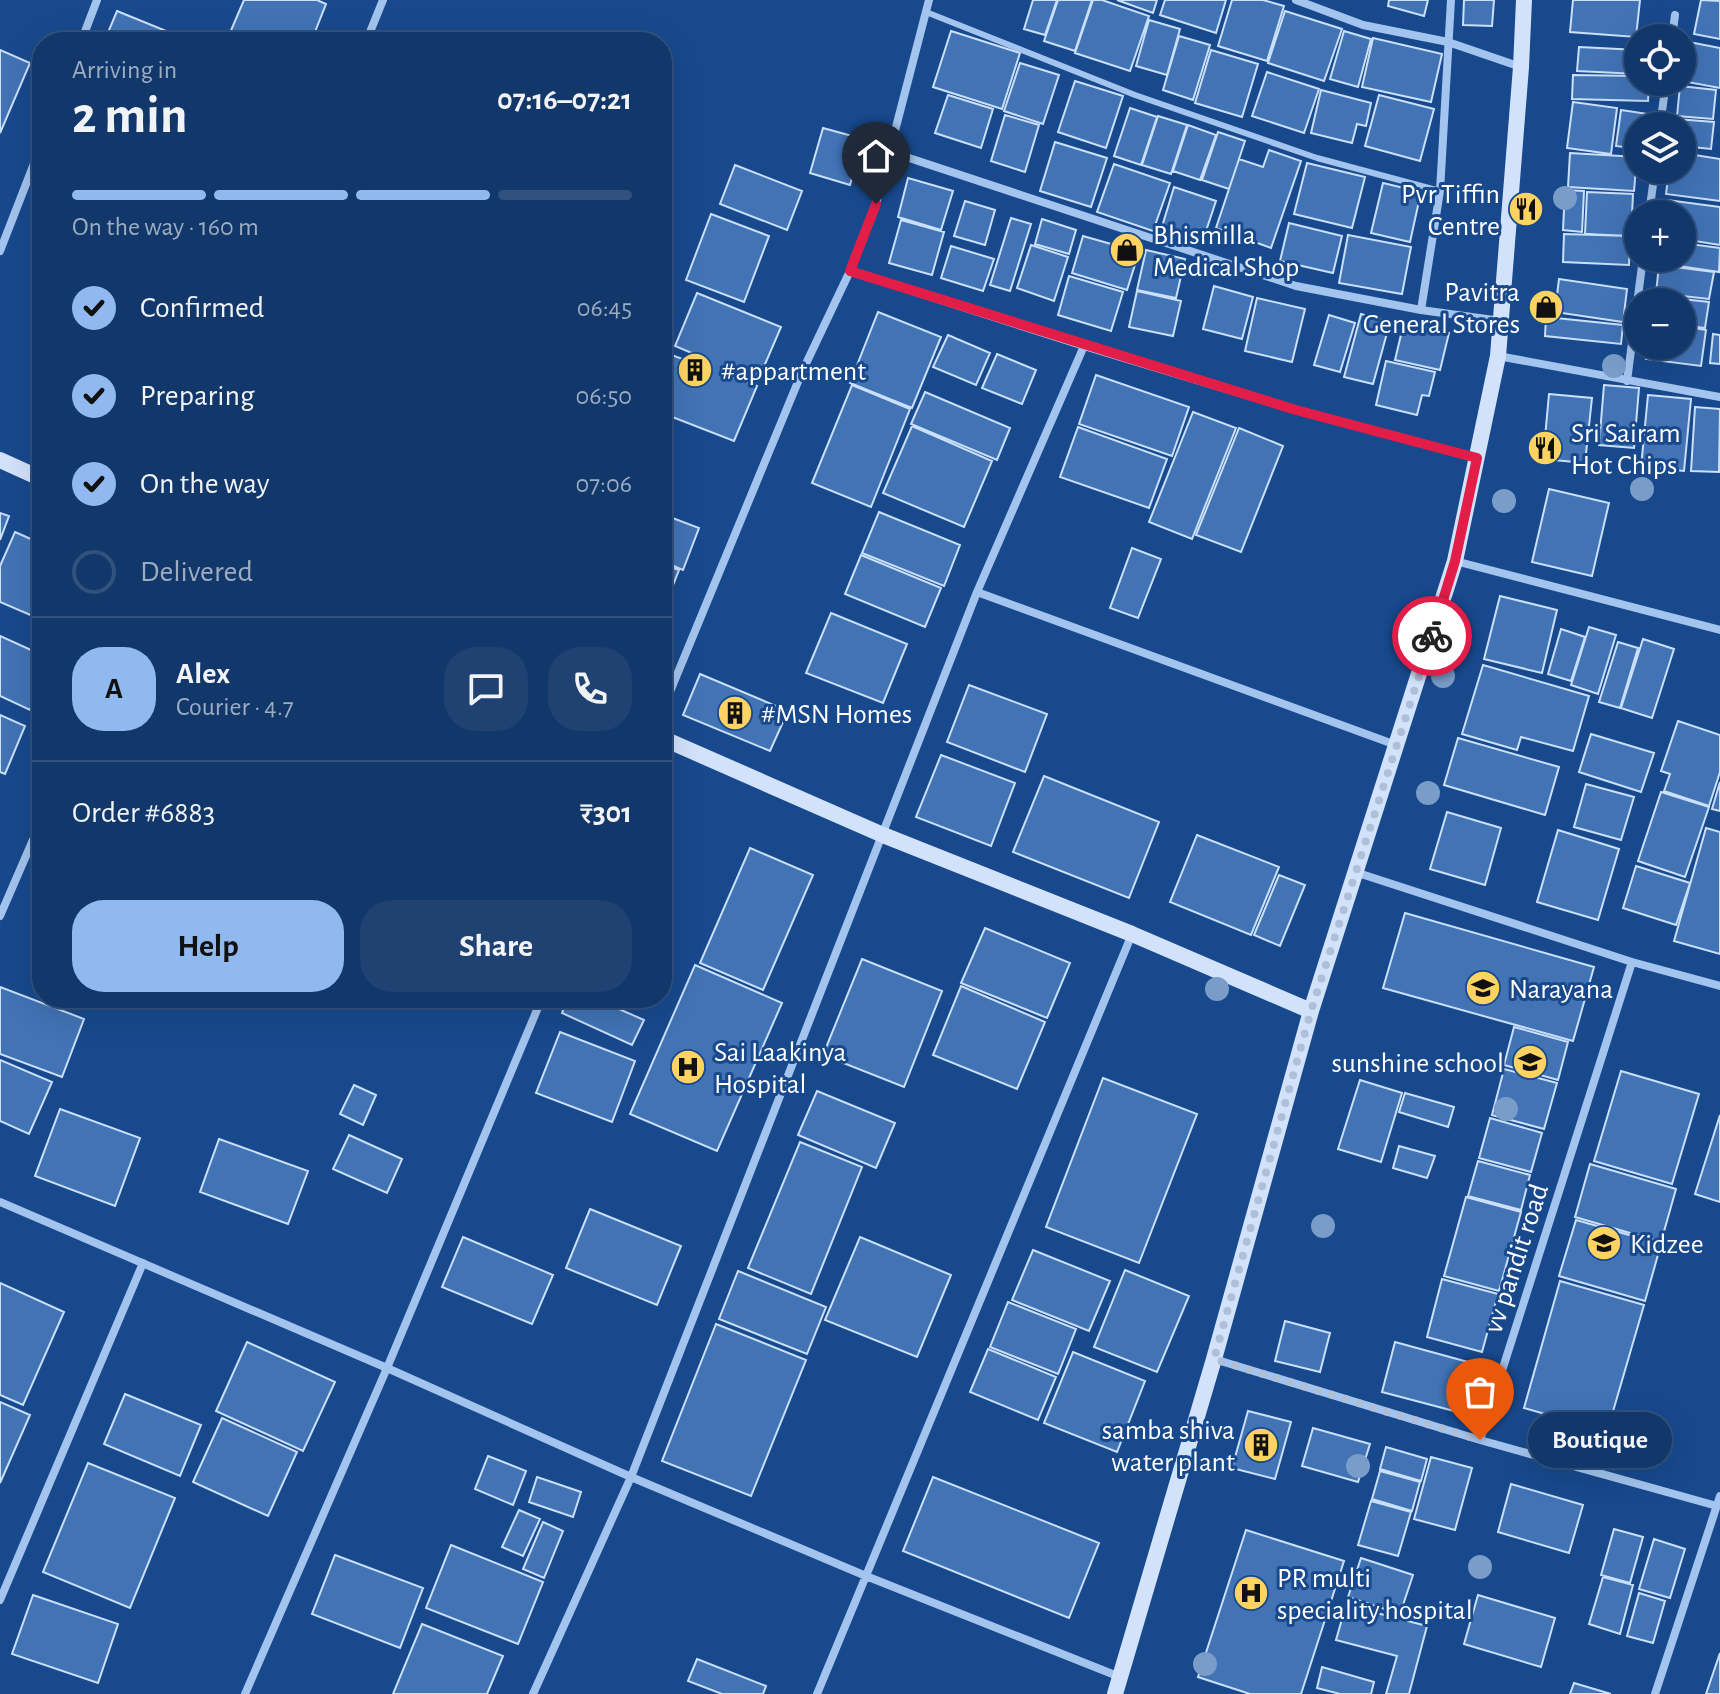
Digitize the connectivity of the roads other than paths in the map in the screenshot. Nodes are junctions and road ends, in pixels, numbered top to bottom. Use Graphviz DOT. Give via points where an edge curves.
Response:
graph roads {
  1 [pos="97,0"];
  2 [pos="383,0"];
  3 [pos="929,0"];
  4 [pos="1296,0"];
  5 [pos="1451,0"];
  6 [pos="1524,0"];
  7 [pos="926,12"];
  8 [pos="1675,15"];
  9 [pos="1674,24"];
  10 [pos="85,32"];
  11 [pos="370,32"];
  12 [pos="1448,42"];
  13 [pos="1521,67"];
  14 [pos="888,151"];
  15 [pos="32,169"];
  16 [pos="1440,191"];
  17 [pos="0,251"];
  18 [pos="850,271"];
  19 [pos="1641,272"];
  20 [pos="1421,310"];
  21 [pos="1501,321"];
  22 [pos="1084,346"];
  23 [pos="1498,356"];
  24 [pos="1627,381"];
  25 [pos="1720,397"];
  26 [pos="1477,458"];
  27 [pos="0,460"];
  28 [pos="32,474"];
  29 [pos="1455,561"];
  30 [pos="977,592"];
  31 [pos="1720,630"];
  32 [pos="672,687"];
  33 [pos="672,742"];
  34 [pos="1397,745"];
  35 [pos="883,835"];
  36 [pos="32,842"];
  37 [pos="1355,872"];
  38 [pos="0,916"];
  39 [pos="1132,934"];
  40 [pos="1632,962"];
  41 [pos="1720,986"];
  42 [pos="538,1008"];
  43 [pos="1311,1011"];
  44 [pos="0,1202"];
  45 [pos="143,1263"];
  46 [pos="1214,1359"];
  47 [pos="387,1368"];
  48 [pos="1480,1440"];
  49 [pos="631,1477"];
  50 [pos="1720,1496"];
  51 [pos="1717,1506"];
  52 [pos="866,1576"];
  53 [pos="0,1600"];
  54 [pos="1120,1677"];
  55 [pos="245,1694"];
  56 [pos="533,1694"];
  57 [pos="817,1694"];
  58 [pos="1115,1694"];
  59 [pos="1655,1694"];
  1 -- 10 [label="street"];
  2 -- 11 [label="street"];
  3 -- 7 [label="street"];
  4 -- 12 [label="street" via="1363,25"];
  5 -- 12 [label="street"];
  6 -- 13 [label="main road"];
  7 -- 14 [label="street"];
  7 -- 16 [label="lane" via="1135,95 1317,158"];
  8 -- 9 [label="street"];
  12 -- 13 [label="street"];
  12 -- 16 [label="street"];
  13 -- 21 [label="main road"];
  14 -- 18 [label="street" via="876,204"];
  14 -- 20 [label="street" via="1296,286"];
  15 -- 17 [label="street"];
  16 -- 20 [label="street"];
  18 -- 22 [label="street"];
  18 -- 32 [label="street" via="802,372"];
  19 -- 24 [label="street"];
  20 -- 21 [label="street"];
  21 -- 23 [label="main road"];
  22 -- 26 [label="street"];
  22 -- 30 [label="street"];
  23 -- 24 [label="street"];
  23 -- 26 [label="main road"];
  24 -- 25 [label="street"];
  26 -- 29 [label="main road"];
  27 -- 28 [label="main road"];
  29 -- 31 [label="street"];
  29 -- 34 [label="main road"];
  30 -- 34 [label="street"];
  30 -- 35 [label="street"];
  33 -- 35 [label="main road"];
  34 -- 37 [label="main road"];
  35 -- 39 [label="main road"];
  35 -- 49 [label="street"];
  36 -- 38 [label="street"];
  37 -- 40 [label="street"];
  37 -- 43 [label="main road"];
  39 -- 43 [label="main road"];
  39 -- 52 [label="street"];
  40 -- 41 [label="street"];
  40 -- 48 [label="street, vv pandit road"];
  42 -- 47 [label="street"];
  43 -- 46 [label="main road"];
  44 -- 45 [label="street"];
  45 -- 47 [label="street"];
  45 -- 53 [label="street"];
  46 -- 48 [label="street"];
  46 -- 54 [label="main road"];
  47 -- 49 [label="street"];
  47 -- 55 [label="street"];
  48 -- 51 [label="street"];
  49 -- 52 [label="street"];
  49 -- 56 [label="street"];
  50 -- 51 [label="street"];
  51 -- 59 [label="street"];
  52 -- 54 [label="street"];
  52 -- 57 [label="street"];
  54 -- 58 [label="main road"];
}
